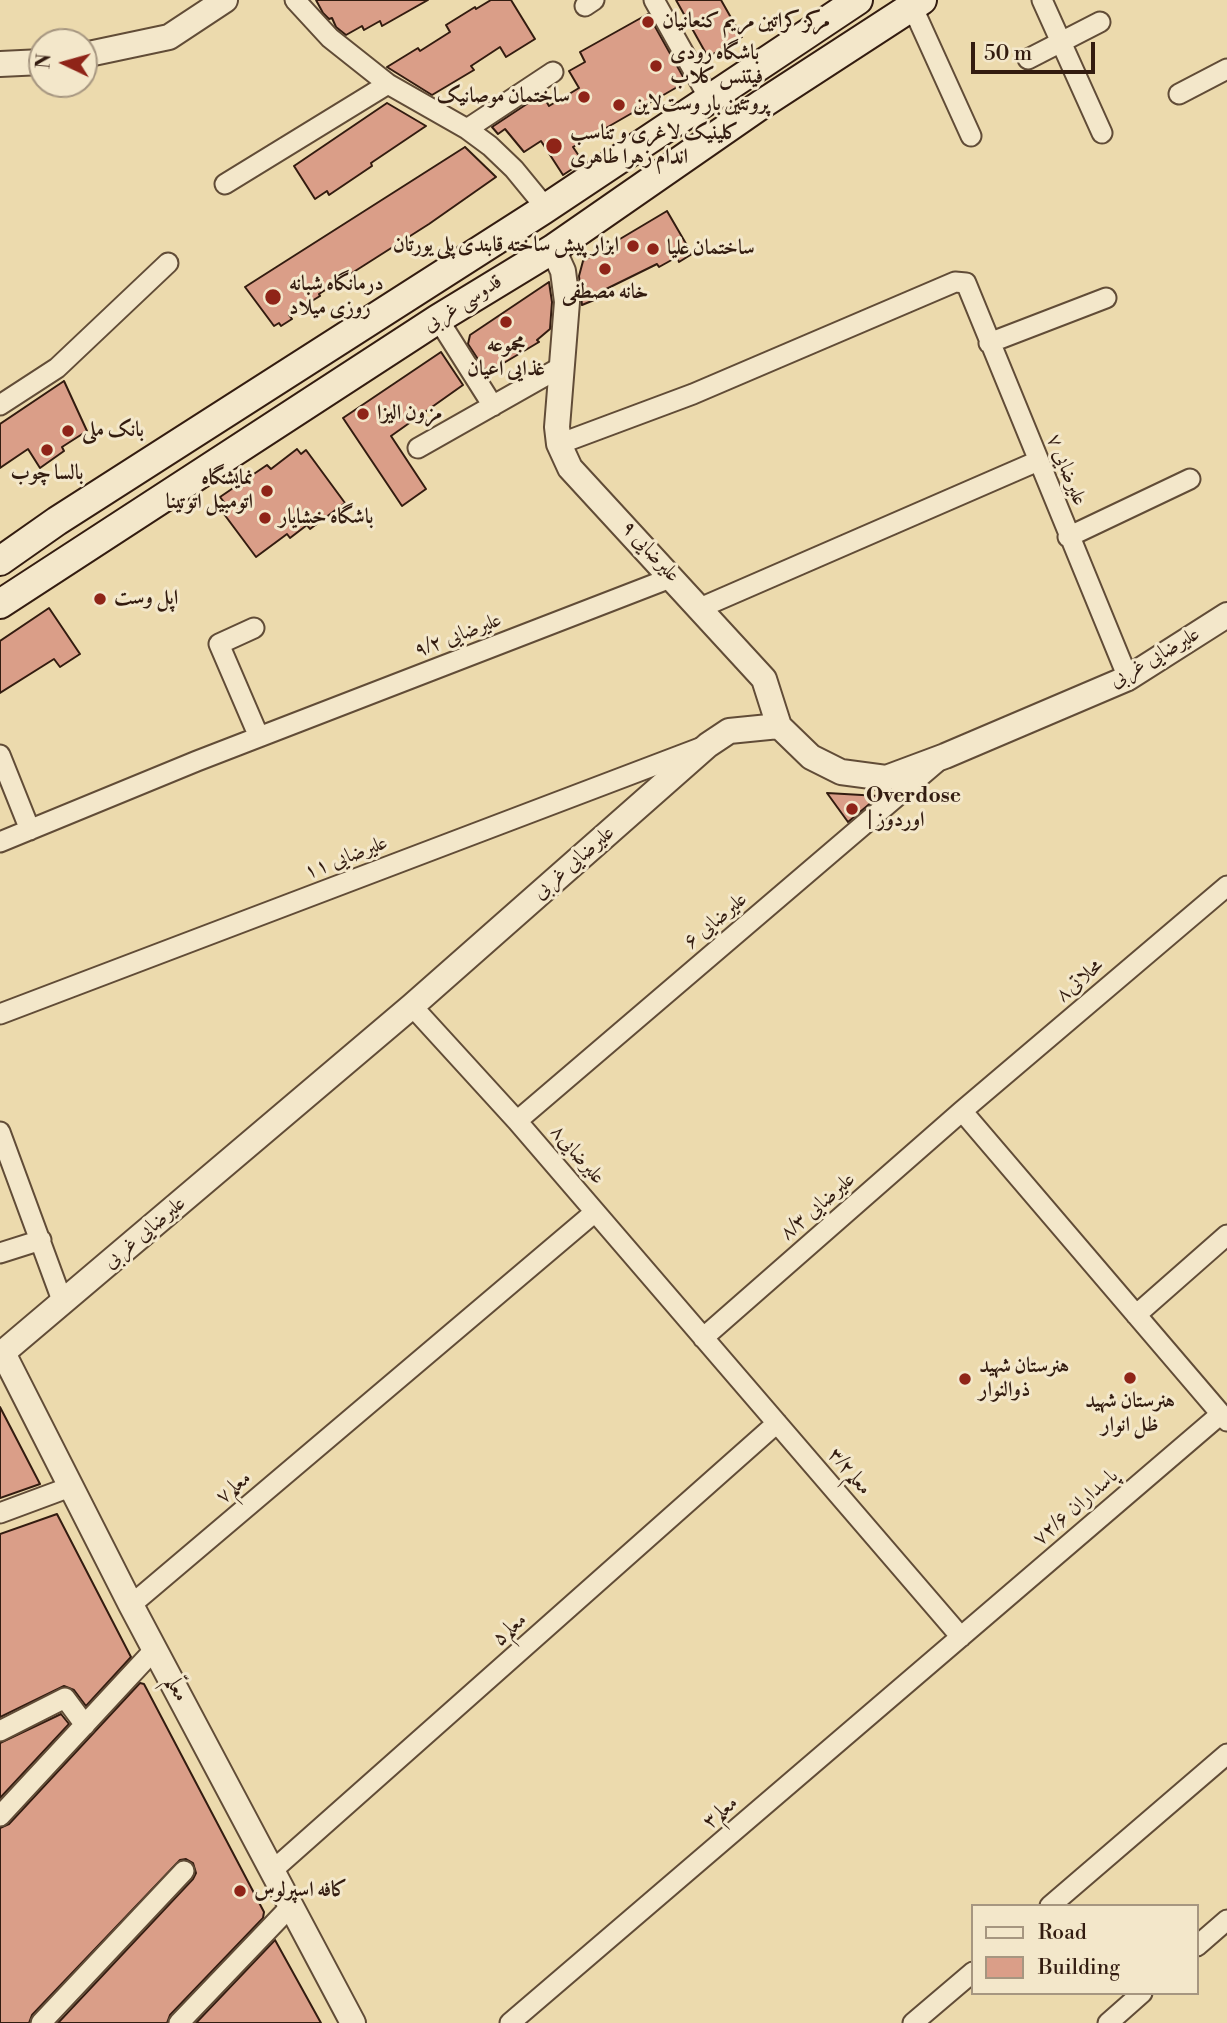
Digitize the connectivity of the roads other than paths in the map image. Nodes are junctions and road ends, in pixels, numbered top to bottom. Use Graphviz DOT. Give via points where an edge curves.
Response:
graph roads {
  1 [pos="225,0"];
  2 [pos="295,0"];
  3 [pos="654,0"];
  4 [pos="858,0"];
  5 [pos="1042,0"];
  6 [pos="917,3"];
  7 [pos="1100,22"];
  8 [pos="1061,42"];
  9 [pos="98,52"];
  10 [pos="1028,59"];
  11 [pos="28,63"];
  12 [pos="0,64"];
  13 [pos="1227,69"];
  14 [pos="553,72"];
  15 [pos="388,85"];
  16 [pos="1179,94"];
  17 [pos="709,99"];
  18 [pos="467,129"];
  19 [pos="1102,133"];
  20 [pos="971,136"];
  21 [pos="225,184"];
  22 [pos="546,208"];
  23 [pos="553,249"];
  24 [pos="168,263"];
  25 [pos="1107,298"];
  26 [pos="438,319"];
  27 [pos="989,343"];
  28 [pos="561,367"];
  29 [pos="0,405"];
  30 [pos="494,405"];
  31 [pos="559,444"];
  32 [pos="418,448"];
  33 [pos="1038,461"];
  34 [pos="1191,479"];
  35 [pos="1068,537"];
  36 [pos="0,561"];
  37 [pos="673,577"];
  38 [pos="0,604"];
  39 [pos="701,608"];
  40 [pos="1227,615"];
  41 [pos="254,628"];
  42 [pos="1128,678"];
  43 [pos="779,726"];
  44 [pos="259,737"];
  45 [pos="708,745"];
  46 [pos="0,755"];
  47 [pos="945,756"];
  48 [pos="30,830"];
  49 [pos="0,842"];
  50 [pos="1227,886"];
  51 [pos="412,1006"];
  52 [pos="0,1014"];
  53 [pos="962,1111"];
  54 [pos="517,1121"];
  55 [pos="0,1132"];
  56 [pos="5,1162"];
  57 [pos="595,1212"];
  58 [pos="1227,1235"];
  59 [pos="41,1240"];
  60 [pos="0,1253"];
  61 [pos="63,1303"];
  62 [pos="1136,1315"];
  63 [pos="703,1338"];
  64 [pos="1,1354"];
  65 [pos="1224,1418"];
  66 [pos="777,1423"];
  67 [pos="71,1487"];
  68 [pos="0,1513"];
  69 [pos="131,1605"];
  70 [pos="961,1637"];
  71 [pos="155,1649"];
  72 [pos="85,1725"];
  73 [pos="0,1731"];
  74 [pos="1227,1754"];
  75 [pos="1,1815"];
  76 [pos="273,1870"];
  77 [pos="184,1871"];
  78 [pos="1052,1904"];
  79 [pos="291,1906"];
  80 [pos="1227,1920"];
  81 [pos="1199,1944"];
  82 [pos="972,1973"];
  83 [pos="1140,1995"];
  84 [pos="41,2023"];
  85 [pos="179,2023"];
  86 [pos="352,2023"];
  87 [pos="510,2023"];
  88 [pos="914,2023"];
  89 [pos="1108,2023"];
  1 -- 9 [label="street" via="169,37"];
  2 -- 15 [label="street" via="330,38"];
  3 -- 17 [label="street"];
  4 -- 17 [label="main road, قدوسی غربی"];
  5 -- 8 [label="street"];
  6 -- 20 [label="street"];
  6 -- 23 [label="main road, قدوسی غربی"];
  7 -- 8 [label="street"];
  8 -- 10 [label="street"];
  8 -- 19 [label="street"];
  11 -- 12 [label="street"];
  13 -- 16 [label="street"];
  14 -- 18 [label="street"];
  15 -- 18 [label="street"];
  15 -- 21 [label="street"];
  17 -- 22 [label="main road, قدوسی غربی"];
  18 -- 22 [label="street" via="491,146"];
  22 -- 36 [label="main road, قدوسی غربی"];
  23 -- 26 [label="main road, قدوسی غربی"];
  23 -- 28 [label="street, ۹ علیرضایی" via="563,271 568,302"];
  24 -- 29 [label="street" via="57,368"];
  25 -- 27 [label="street"];
  26 -- 30 [label="street"];
  26 -- 38 [label="main road, قدوسی غربی"];
  27 -- 31 [label="street, ۷ علیرضایی" via="966,283 960,281 693,394"];
  27 -- 33 [label="street, ۷ علیرضایی"];
  28 -- 30 [label="street"];
  28 -- 31 [label="street, ۹ علیرضایی"];
  30 -- 32 [label="street"];
  31 -- 37 [label="street, ۹ علیرضایی" via="570,468"];
  33 -- 35 [label="street, ۷ علیرضایی"];
  33 -- 39 [label="street"];
  34 -- 35 [label="street"];
  35 -- 42 [label="street, ۷ علیرضایی"];
  37 -- 39 [label="street, ۹ علیرضایی"];
  37 -- 44 [label="street, ۹/۲ علیرضایی"];
  39 -- 43 [label="street, ۹ علیرضایی" via="764,679"];
  40 -- 42 [label="street, علیرضایی غربی"];
  41 -- 44 [label="street" via="219,644"];
  42 -- 47 [label="street, علیرضایی غربی"];
  43 -- 45 [label="street, علیرضایی غربی" via="729,731"];
  43 -- 47 [label="street, علیرضایی غربی" via="811,757 841,772 886,778"];
  44 -- 48 [label="street, ۹/۲ علیرضایی"];
  45 -- 51 [label="street, علیرضایی غربی"];
  45 -- 52 [label="street, ۱۱ علیرضایی"];
  46 -- 48 [label="street"];
  47 -- 54 [label="street, ۶ علیرضایی"];
  48 -- 49 [label="street, ۹/۲ علیرضایی"];
  50 -- 53 [label="street, محلاتی۸"];
  51 -- 54 [label="street, علیرضایی۸"];
  51 -- 61 [label="street, علیرضایی غربی"];
  53 -- 62 [label="street"];
  53 -- 63 [label="street, ۸/۳ علیرضایی"];
  54 -- 57 [label="street, علیرضایی۸"];
  55 -- 56 [label="street"];
  56 -- 59 [label="street"];
  57 -- 63 [label="street, علیرضایی۸"];
  57 -- 69 [label="street, معلم۷"];
  58 -- 62 [label="street"];
  59 -- 60 [label="street"];
  59 -- 61 [label="street"];
  61 -- 64 [label="street, علیرضایی غربی"];
  62 -- 65 [label="street"];
  63 -- 66 [label="street, معلم۳/۲"];
  64 -- 67 [label="street, معلّم"];
  65 -- 70 [label="street, ۷۲/۶ پاسداران"];
  66 -- 70 [label="street, معلم۳/۲"];
  66 -- 76 [label="street, معلم۵"];
  67 -- 68 [label="street"];
  67 -- 69 [label="street, معلّم"];
  69 -- 71 [label="street, معلّم"];
  70 -- 87 [label="street, معلم۳"];
  71 -- 72 [label="street"];
  71 -- 76 [label="street, معلّم"];
  72 -- 73 [label="street" via="65,1698"];
  72 -- 75 [label="street"];
  74 -- 78 [label="street"];
  76 -- 79 [label="street, معلّم"];
  77 -- 84 [label="street"];
  79 -- 85 [label="street"];
  79 -- 86 [label="street, معلّم"];
  80 -- 81 [label="street"];
  82 -- 88 [label="street"];
  83 -- 89 [label="street"];
}
